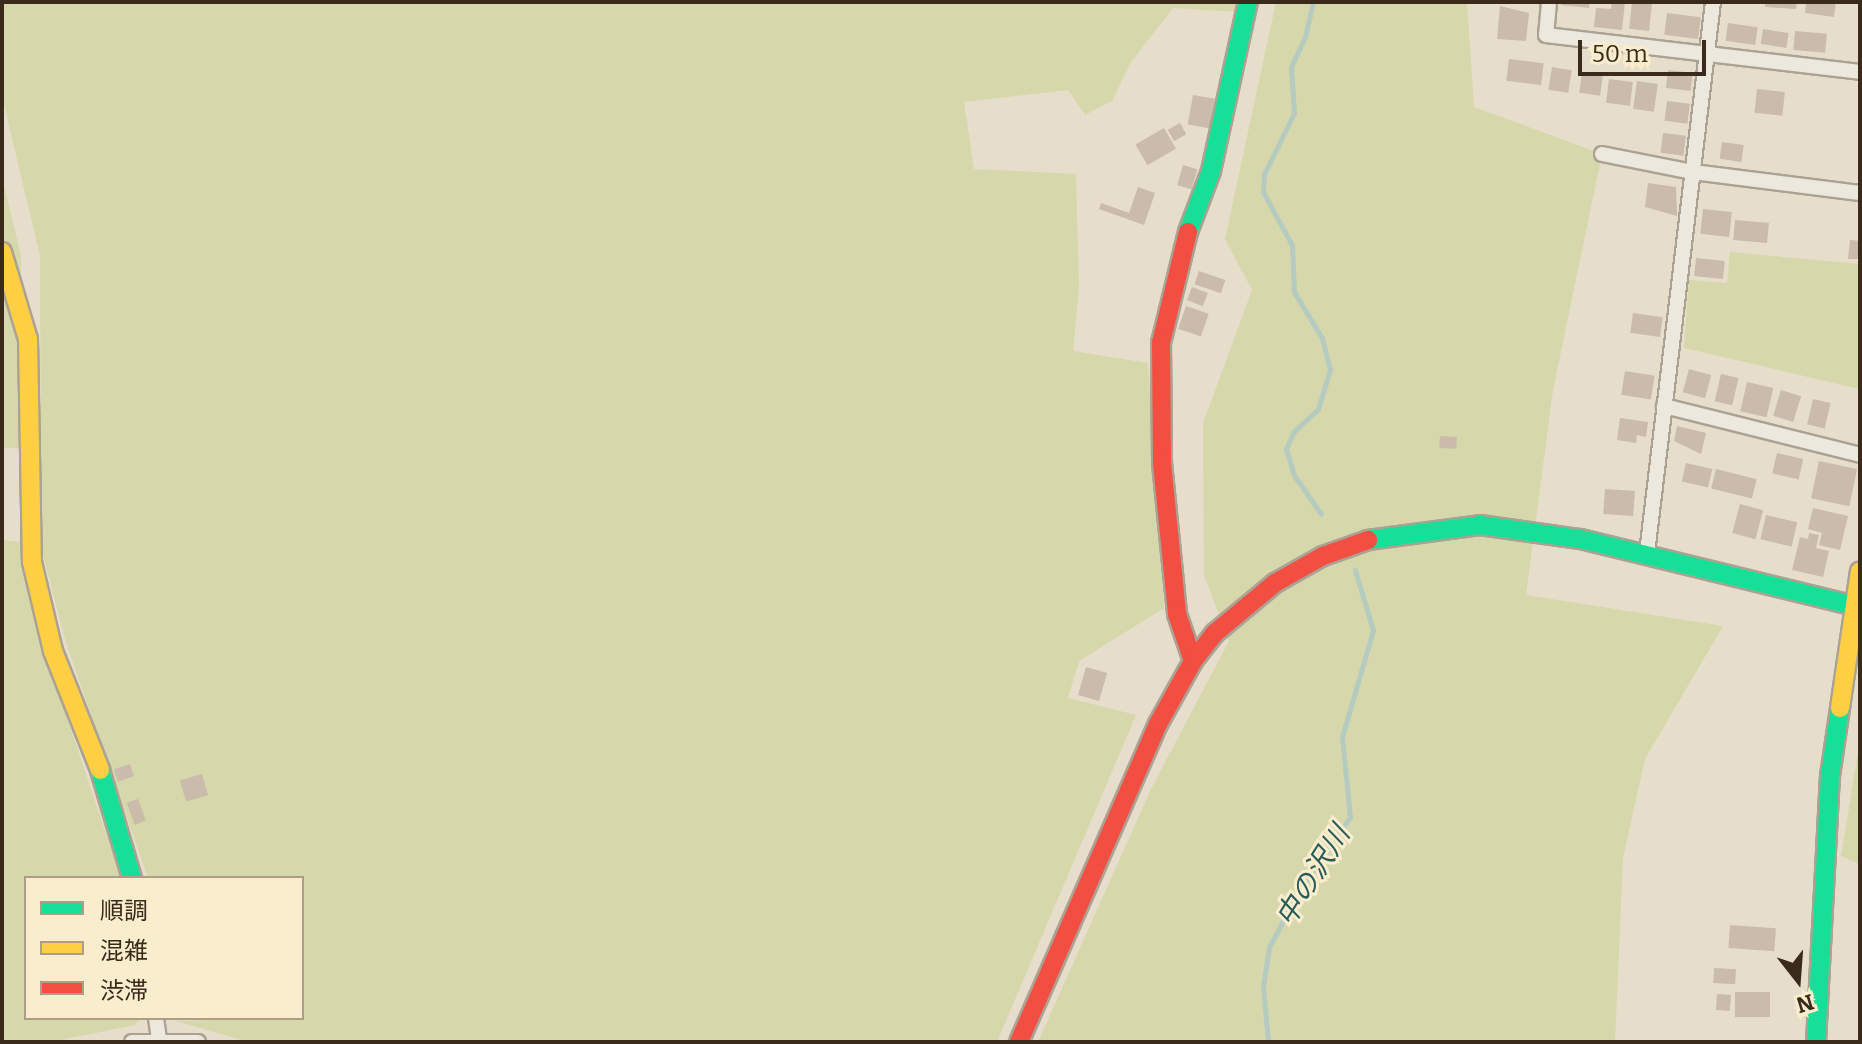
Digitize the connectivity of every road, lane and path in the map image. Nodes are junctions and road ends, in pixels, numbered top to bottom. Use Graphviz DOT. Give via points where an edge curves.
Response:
graph roads {
  1 [pos="1248,2"];
  2 [pos="1549,2"];
  3 [pos="1713,2"];
  4 [pos="1707,52"];
  5 [pos="1860,72"];
  6 [pos="1602,154"];
  7 [pos="1693,172"];
  8 [pos="1860,193"];
  9 [pos="2,252"];
  10 [pos="1664,406"];
  11 [pos="1860,455"];
  12 [pos="1647,553"];
  13 [pos="1860,571"];
  14 [pos="1857,606"];
  15 [pos="1193,661"];
  16 [pos="131,876"];
  17 [pos="156,1020"];
  18 [pos="159,1039"];
  19 [pos="132,1042"];
  20 [pos="198,1042"];
  21 [pos="1019,1042"];
  22 [pos="1816,1042"];
  1 -- 15 [label="street" via="1211,171 1178,258 1161,343 1162,463 1176,599"];
  2 -- 4 [label="street" via="1546,35"];
  3 -- 4 [label="street"];
  4 -- 5 [label="street"];
  4 -- 7 [label="street"];
  6 -- 7 [label="street"];
  7 -- 8 [label="street"];
  7 -- 10 [label="street"];
  9 -- 16 [label="street" via="28,339 32,562 53,651 112,801"];
  10 -- 11 [label="street"];
  10 -- 12 [label="street"];
  12 -- 14 [label="street"];
  12 -- 15 [label="street" via="1480,525 1373,538 1323,556 1275,583 1215,633"];
  13 -- 14 [label="street"];
  14 -- 22 [label="street" via="1821,870"];
  15 -- 21 [label="street" via="1158,724"];
  17 -- 18 [label="street"];
  18 -- 19 [label="street"];
  18 -- 20 [label="street"];
}
